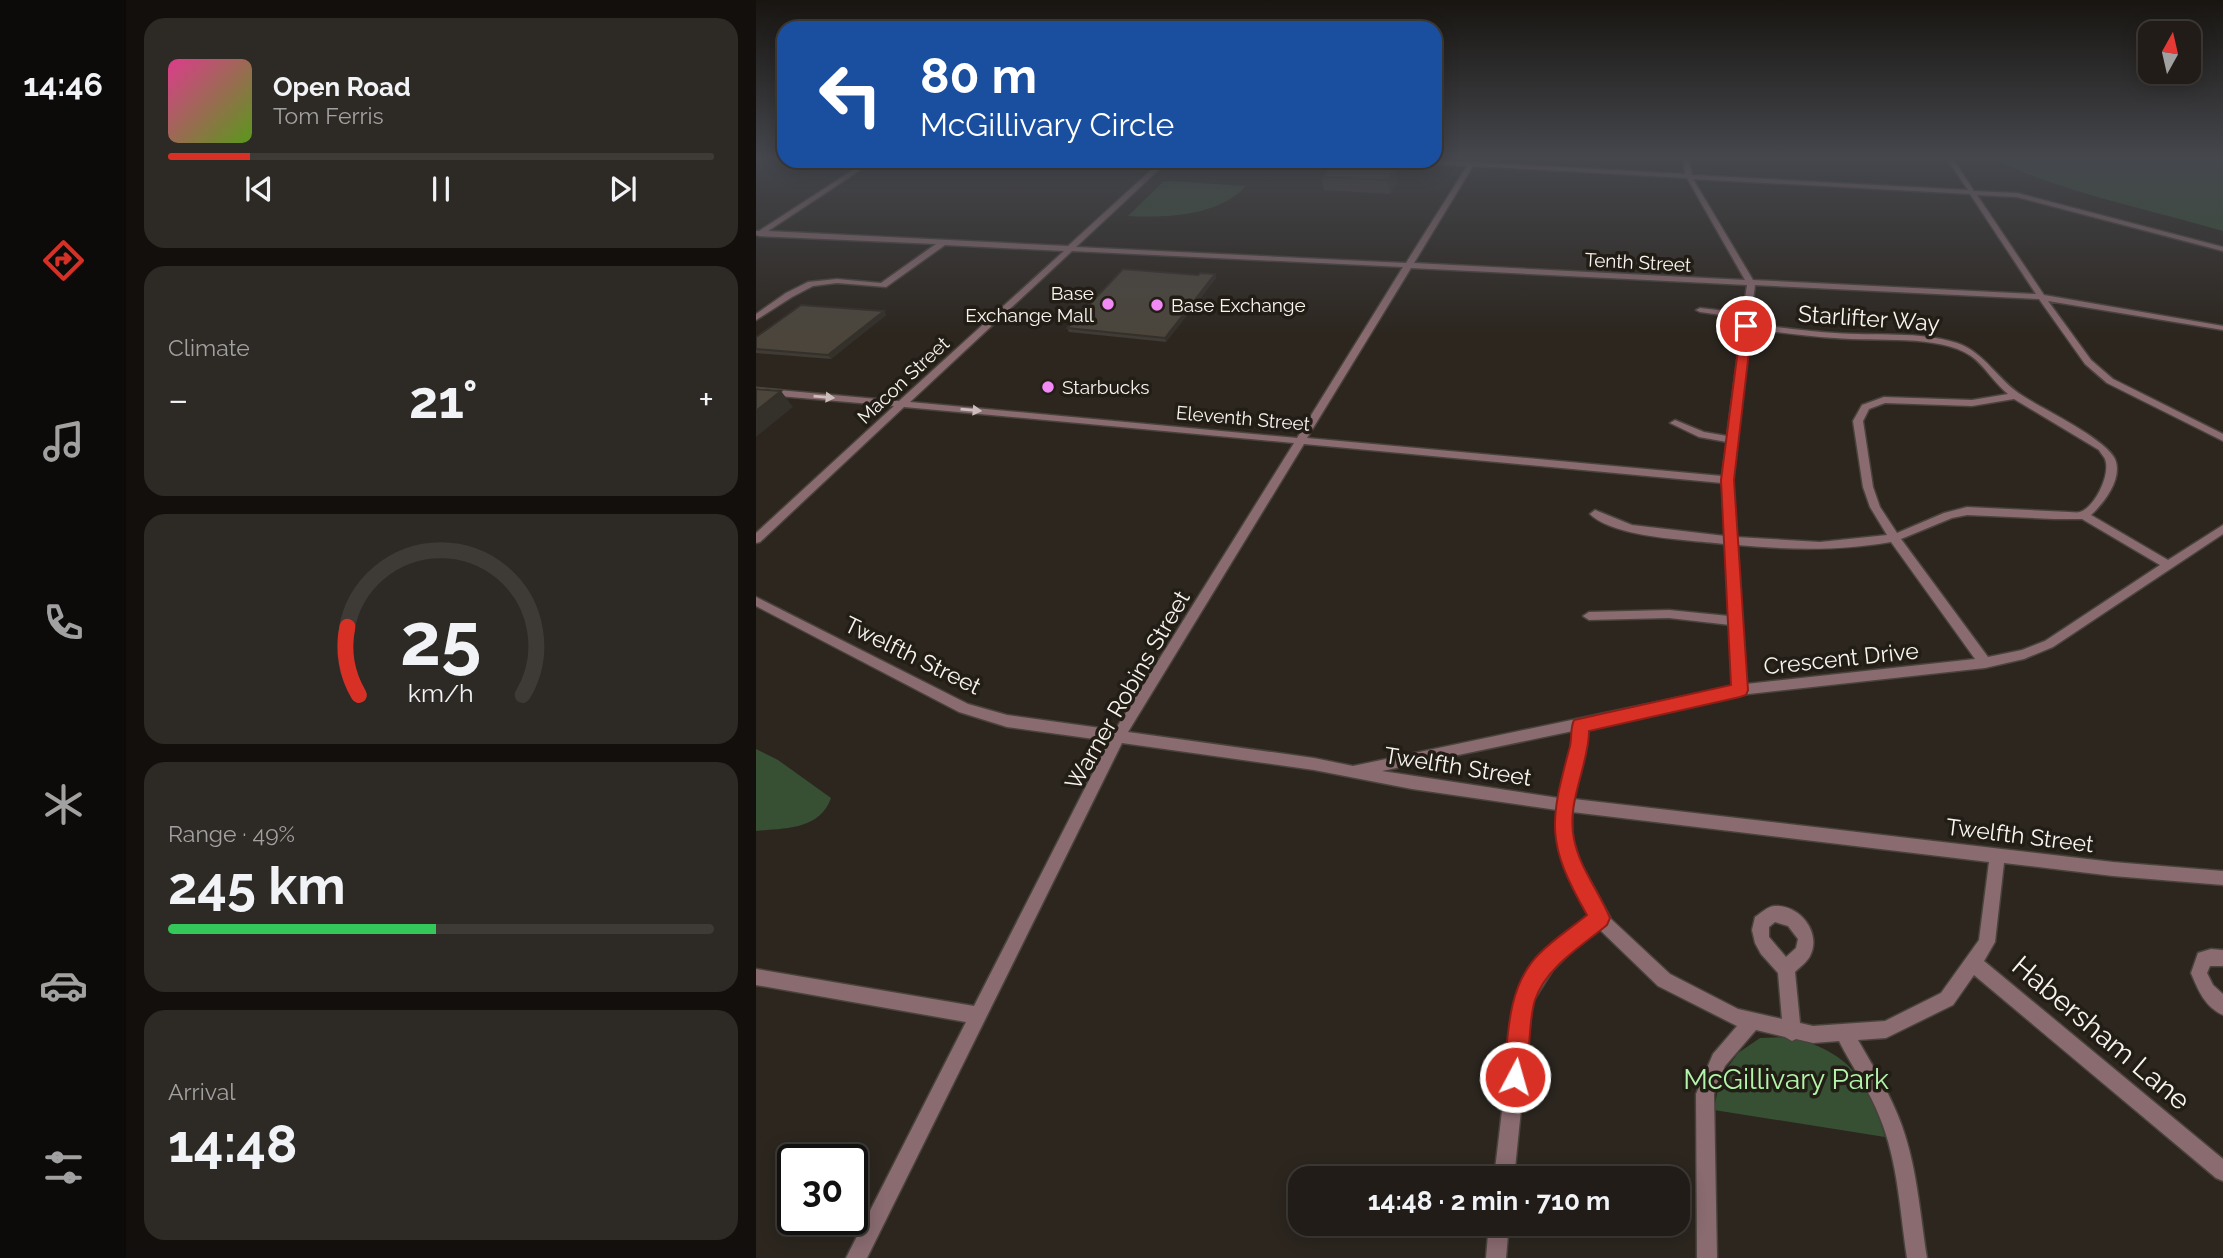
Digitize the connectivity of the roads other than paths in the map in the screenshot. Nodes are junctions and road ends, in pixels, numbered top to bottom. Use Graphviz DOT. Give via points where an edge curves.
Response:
graph roads {
  1 [pos="783,218"];
  2 [pos="1104,218"];
  3 [pos="1438,218"];
  4 [pos="1713,218"];
  5 [pos="1989,218"];
  6 [pos="2106,218"];
  7 [pos="758,234"];
  8 [pos="944,242"];
  9 [pos="1071,248"];
  10 [pos="2223,249"];
  11 [pos="1408,266"];
  12 [pos="1751,283"];
  13 [pos="2041,297"];
  14 [pos="1700,310"];
  15 [pos="756,318"];
  16 [pos="1747,321"];
  17 [pos="2223,328"];
  18 [pos="756,391"];
  19 [pos="2016,396"];
  20 [pos="903,404"];
  21 [pos="1675,423"];
  22 [pos="2223,438"];
  23 [pos="1732,440"];
  24 [pos="1300,441"];
  25 [pos="1727,480"];
  26 [pos="1595,514"];
  27 [pos="2084,515"];
  28 [pos="2223,529"];
  29 [pos="1894,538"];
  30 [pos="756,539"];
  31 [pos="1730,540"];
  32 [pos="2168,565"];
  33 [pos="756,601"];
  34 [pos="1589,615"];
  35 [pos="1735,621"];
  36 [pos="1986,663"];
  37 [pos="1740,690"];
  38 [pos="1580,725"];
  39 [pos="1118,737"];
  40 [pos="1351,772"];
  41 [pos="1565,805"];
  42 [pos="1997,856"];
  43 [pos="2223,878"];
  44 [pos="1600,918"];
  45 [pos="2223,958"];
  46 [pos="1975,965"];
  47 [pos="1786,969"];
  48 [pos="756,976"];
  49 [pos="2223,1006"];
  50 [pos="978,1015"];
  51 [pos="1750,1024"];
  52 [pos="1792,1032"];
  53 [pos="1846,1037"];
  54 [pos="1505,1166"];
  55 [pos="2223,1171"];
  56 [pos="1498,1236"];
  57 [pos="856,1258"];
  58 [pos="1496,1258"];
  59 [pos="1707,1258"];
  60 [pos="1917,1258"];
  1 -- 7 [label="street"];
  2 -- 9 [label="street, Macon Street"];
  3 -- 11 [label="street, Warner Robins Street"];
  4 -- 12 [label="street"];
  5 -- 13 [label="street"];
  6 -- 10 [label="street"];
  7 -- 8 [label="street, Tenth Street"];
  8 -- 9 [label="street, Tenth Street"];
  8 -- 15 [label="street" via="883,285 811,284"];
  9 -- 11 [label="street, Tenth Street"];
  9 -- 20 [label="street, Macon Street"];
  11 -- 12 [label="street, Tenth Street"];
  11 -- 24 [label="street, Warner Robins Street"];
  12 -- 13 [label="street, Tenth Street"];
  12 -- 16 [label="street"];
  13 -- 17 [label="street, Tenth Street"];
  13 -- 22 [label="street" via="2077,350 2099,372"];
  14 -- 16 [label="street, Starlifter Way"];
  16 -- 19 [label="street, Starlifter Way" via="1835,337 1946,342 1976,355"];
  16 -- 23 [label="street"];
  18 -- 20 [label="street, Eleventh Street, one-way"];
  19 -- 27 [label="street, Starlifter Way" via="2089,439 2111,460 2111,474 2101,496"];
  19 -- 29 [label="street" via="1972,403 1884,400 1860,412 1859,434 1871,497"];
  20 -- 24 [label="street, Eleventh Street, one-way"];
  20 -- 30 [label="street, Macon Street"];
  21 -- 23 [label="street" via="1702,435"];
  23 -- 25 [label="street"];
  24 -- 25 [label="street, Eleventh Street"];
  24 -- 39 [label="street, Warner Robins Street"];
  25 -- 31 [label="street"];
  26 -- 31 [label="street" via="1625,528"];
  27 -- 29 [label="street" via="1968,511 1952,513"];
  27 -- 32 [label="street"];
  28 -- 32 [label="street, Crescent Drive"];
  29 -- 31 [label="street" via="1831,546"];
  29 -- 36 [label="street"];
  31 -- 35 [label="street"];
  32 -- 36 [label="street, Crescent Drive" via="2049,644"];
  33 -- 39 [label="street, Twelfth Street" via="964,708 1019,723"];
  34 -- 35 [label="street" via="1670,614"];
  35 -- 37 [label="street"];
  36 -- 37 [label="street, Crescent Drive"];
  37 -- 38 [label="street, Crescent Drive"];
  38 -- 40 [label="street, Crescent Drive"];
  38 -- 41 [label="street" via="1580,744"];
  39 -- 40 [label="street, Twelfth Street"];
  39 -- 50 [label="street, Warner Robins Street"];
  40 -- 41 [label="street, Twelfth Street"];
  41 -- 42 [label="street, Twelfth Street"];
  41 -- 44 [label="street" via="1563,836 1568,855"];
  42 -- 43 [label="street, Twelfth Street"];
  42 -- 46 [label="street" via="1997,910 1990,937"];
  44 -- 51 [label="street" via="1634,957 1670,986"];
  44 -- 54 [label="street" via="1546,962 1524,1002"];
  45 -- 49 [label="street" via="2204,959 2199,973 2207,991"];
  46 -- 53 [label="street" via="1934,1007 1894,1026"];
  46 -- 55 [label="street, Habersham Lane"];
  47 -- 52 [label="street"];
  48 -- 50 [label="street"];
  50 -- 57 [label="street, Warner Robins Street"];
  51 -- 52 [label="street"];
  51 -- 59 [label="street" via="1719,1059 1705,1094"];
  52 -- 53 [label="street"];
  53 -- 60 [label="street" via="1893,1126"];
  56 -- 58 [label="street"];
}
